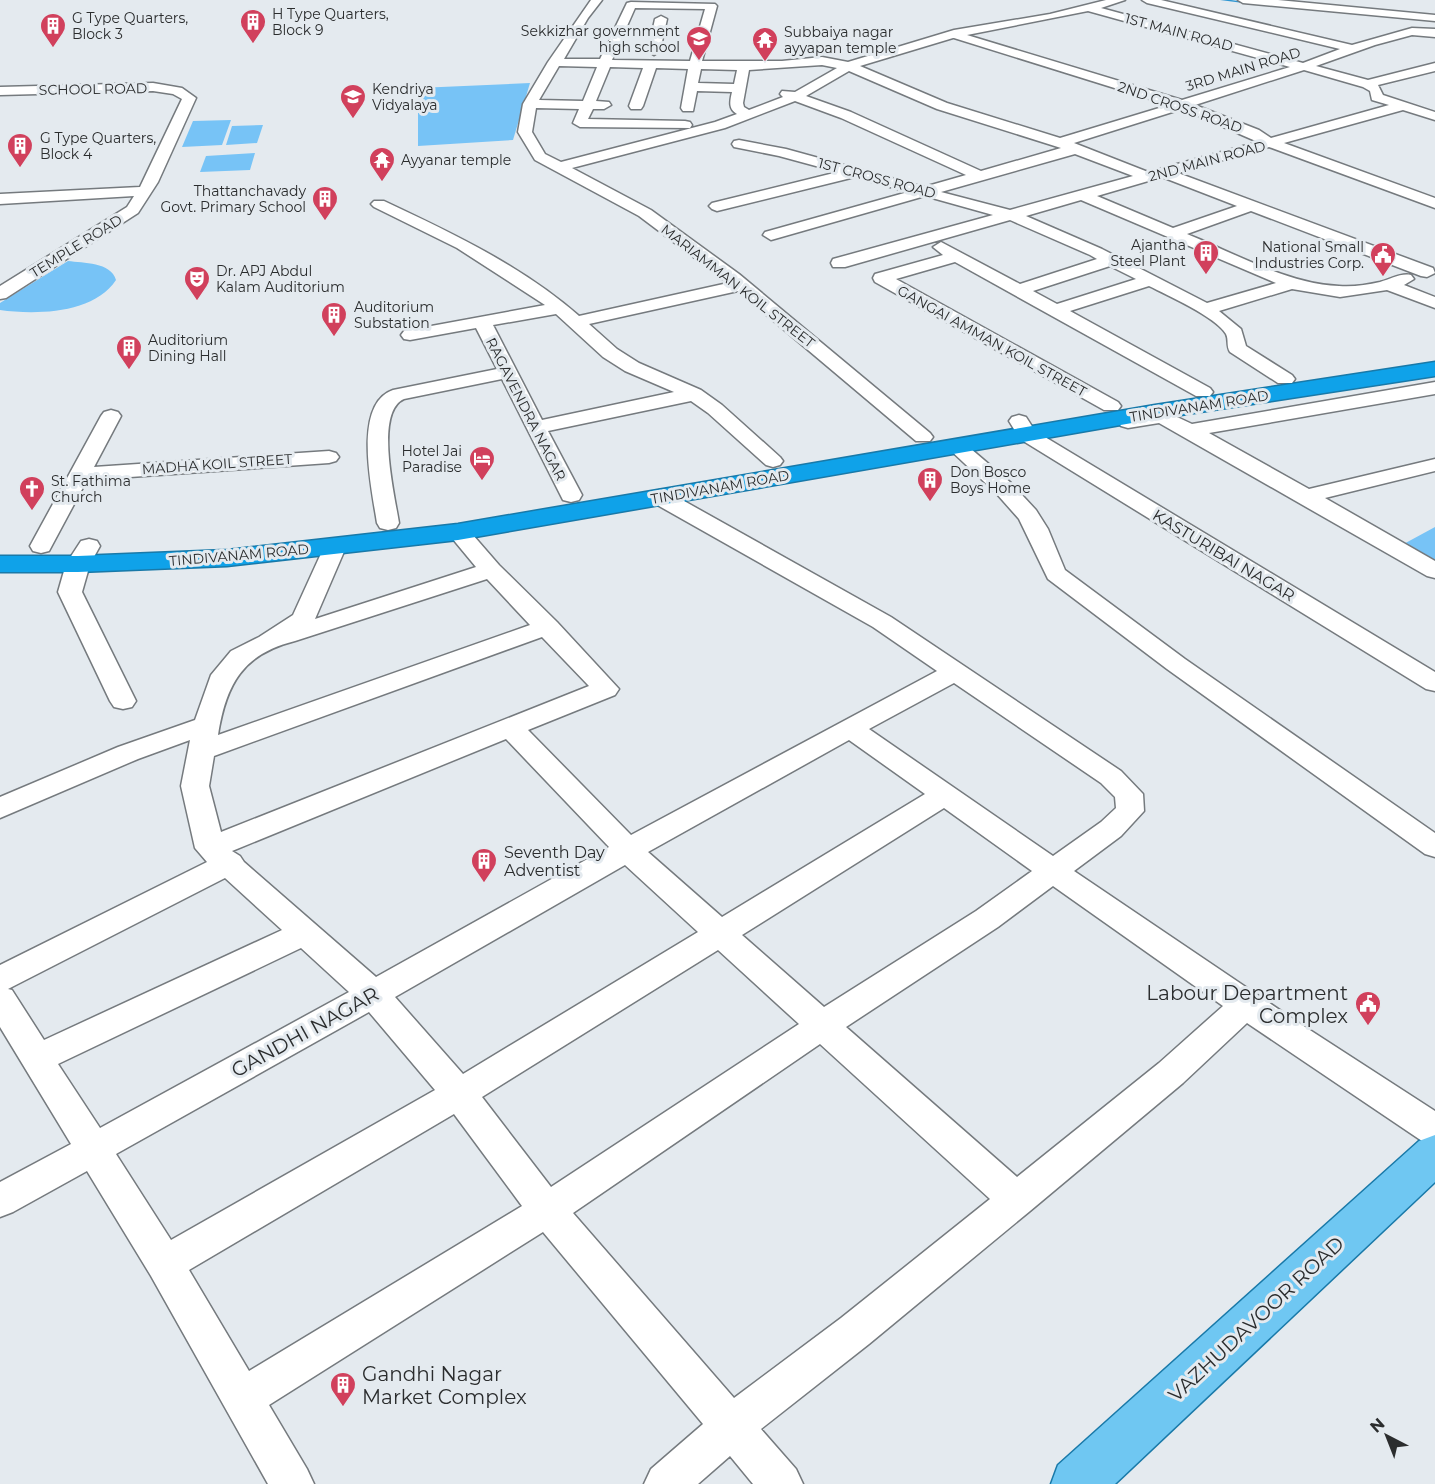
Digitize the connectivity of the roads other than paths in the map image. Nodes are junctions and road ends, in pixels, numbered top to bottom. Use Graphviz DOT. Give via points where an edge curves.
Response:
graph roads {
  1 [pos="597,0"];
  2 [pos="1120,0"];
  3 [pos="1147,0"];
  4 [pos="1243,0"];
  5 [pos="1358,0"];
  6 [pos="1412,3"];
  7 [pos="1088,8"];
  8 [pos="1344,10"];
  9 [pos="1435,10"];
  10 [pos="583,16"];
  11 [pos="614,17"];
  12 [pos="1420,17"];
  13 [pos="1435,18"];
  14 [pos="1435,33"];
  15 [pos="954,34"];
  16 [pos="1354,48"];
  17 [pos="657,55"];
  18 [pos="607,57"];
  19 [pos="554,62"];
  20 [pos="694,65"];
  21 [pos="744,66"];
  22 [pos="848,66"];
  23 [pos="1305,66"];
  24 [pos="1435,67"];
  25 [pos="778,76"];
  26 [pos="1368,84"];
  27 [pos="692,87"];
  28 [pos="739,88"];
  29 [pos="0,91"];
  30 [pos="798,96"];
  31 [pos="530,104"];
  32 [pos="1182,104"];
  33 [pos="588,105"];
  34 [pos="1401,106"];
  35 [pos="688,108"];
  36 [pos="738,111"];
  37 [pos="1435,116"];
  38 [pos="720,125"];
  39 [pos="1060,143"];
  40 [pos="1269,143"];
  41 [pos="739,144"];
  42 [pos="1075,149"];
  43 [pos="560,167"];
  44 [pos="855,172"];
  45 [pos="1164,173"];
  46 [pos="982,177"];
  47 [pos="1148,177"];
  48 [pos="145,191"];
  49 [pos="929,192"];
  50 [pos="1084,196"];
  51 [pos="0,199"];
  52 [pos="1435,202"];
  53 [pos="379,204"];
  54 [pos="1254,205"];
  55 [pos="717,206"];
  56 [pos="1013,216"];
  57 [pos="1173,233"];
  58 [pos="771,236"];
  59 [pos="927,239"];
  60 [pos="957,256"];
  61 [pos="1112,260"];
  62 [pos="838,263"];
  63 [pos="1431,270"];
  64 [pos="1150,280"];
  65 [pos="1292,284"];
  66 [pos="741,285"];
  67 [pos="1388,285"];
  68 [pos="1019,290"];
  69 [pos="0,294"];
  70 [pos="1435,303"];
  71 [pos="559,308"];
  72 [pos="1205,309"];
  73 [pos="1055,310"];
  74 [pos="482,322"];
  75 [pos="575,322"];
  76 [pos="410,335"];
  77 [pos="1435,355"];
  78 [pos="1435,369"];
  79 [pos="508,372"];
  80 [pos="1285,379"];
  81 [pos="1435,388"];
  82 [pos="1203,392"];
  83 [pos="694,394"];
  84 [pos="1111,406"];
  85 [pos="111,416"];
  86 [pos="536,427"];
  87 [pos="1026,431"];
  88 [pos="1188,431"];
  89 [pos="923,436"];
  90 [pos="957,447"];
  91 [pos="329,457"];
  92 [pos="773,461"];
  93 [pos="1435,465"];
  94 [pos="79,474"];
  95 [pos="571,495"];
  96 [pos="1306,496"];
  97 [pos="660,497"];
  98 [pos="388,523"];
  99 [pos="458,532"];
  100 [pos="0,546"];
  101 [pos="41,546"];
  102 [pos="335,546"];
  103 [pos="83,555"];
  104 [pos="0,564"];
  105 [pos="491,570"];
  106 [pos="1435,571"];
  107 [pos="548,627"];
  108 [pos="268,642"];
  109 [pos="955,672"];
  110 [pos="1435,683"];
  111 [pos="123,701"];
  112 [pos="510,727"];
  113 [pos="850,728"];
  114 [pos="203,738"];
  115 [pos="945,795"];
  116 [pos="0,808"];
  117 [pos="1435,847"];
  118 [pos="628,850"];
  119 [pos="220,856"];
  120 [pos="1053,872"];
  121 [pos="306,932"];
  122 [pos="720,935"];
  123 [pos="0,979"];
  124 [pos="374,994"];
  125 [pos="0,999"];
  126 [pos="1245,1005"];
  127 [pos="821,1026"];
  128 [pos="38,1058"];
  129 [pos="459,1094"];
  130 [pos="1435,1130"];
  131 [pos="93,1148"];
  132 [pos="1435,1154"];
  133 [pos="1017,1200"];
  134 [pos="0,1201"];
  135 [pos="547,1210"];
  136 [pos="165,1264"];
  137 [pos="242,1399"];
  138 [pos="733,1425"];
  139 [pos="292,1484"];
  140 [pos="666,1484"];
  141 [pos="781,1484"];
  142 [pos="1077,1484"];
  1 -- 10 [label="street, MARIAMMAN KOIL STREET"];
  2 -- 7 [label="street"];
  3 -- 16 [label="street"];
  4 -- 8 [label="street"];
  5 -- 8 [label="street"];
  6 -- 9 [label="street"];
  7 -- 15 [label="street"];
  7 -- 23 [label="street, 1ST MAIN ROAD"];
  8 -- 12 [label="street"];
  9 -- 12 [label="street"];
  10 -- 11 [label="street"];
  10 -- 19 [label="street, MARIAMMAN KOIL STREET"];
  11 -- 17 [label="street" via="657,18"];
  11 -- 18 [label="street"];
  11 -- 20 [label="street" via="631,5 711,6 702,19 693,52"];
  12 -- 13 [label="street"];
  14 -- 16 [label="street, 3RD MAIN ROAD" via="1412,31"];
  15 -- 22 [label="street"];
  15 -- 32 [label="street, 2ND CROSS ROAD"];
  16 -- 23 [label="street, 3RD MAIN ROAD"];
  17 -- 18 [label="street"];
  17 -- 20 [label="street"];
  17 -- 33 [label="street" via="641,106"];
  18 -- 19 [label="street"];
  18 -- 33 [label="street"];
  19 -- 31 [label="street, MARIAMMAN KOIL STREET"];
  20 -- 21 [label="street"];
  20 -- 27 [label="street"];
  21 -- 25 [label="street"];
  21 -- 28 [label="street"];
  22 -- 25 [label="street" via="822,61"];
  22 -- 30 [label="street"];
  22 -- 39 [label="street" via="942,106"];
  23 -- 26 [label="street, 1ST MAIN ROAD"];
  23 -- 32 [label="street, 3RD MAIN ROAD"];
  24 -- 26 [label="street"];
  25 -- 30 [label="street" via="779,91"];
  26 -- 34 [label="street, 1ST MAIN ROAD" via="1376,90 1377,97"];
  27 -- 28 [label="street"];
  27 -- 35 [label="street"];
  28 -- 36 [label="street"];
  29 -- 48 [label="street, SCHOOL ROAD" via="153,87 185,94 189,98"];
  30 -- 36 [label="street"];
  30 -- 46 [label="street"];
  31 -- 33 [label="street"];
  31 -- 43 [label="street, MARIAMMAN KOIL STREET" via="525,132 540,157"];
  32 -- 39 [label="street, 3RD MAIN ROAD"];
  32 -- 40 [label="street, 2ND CROSS ROAD"];
  33 -- 38 [label="street" via="580,123"];
  34 -- 37 [label="street, 1ST MAIN ROAD"];
  34 -- 40 [label="street, 2ND MAIN ROAD"];
  36 -- 38 [label="street"];
  38 -- 43 [label="street"];
  39 -- 42 [label="street"];
  40 -- 45 [label="street, 2ND MAIN ROAD"];
  40 -- 52 [label="street, 2ND CROSS ROAD"];
  41 -- 44 [label="street, 1ST CROSS ROAD"];
  42 -- 46 [label="street"];
  42 -- 47 [label="street"];
  43 -- 66 [label="street, MARIAMMAN KOIL STREET" via="645,213"];
  44 -- 49 [label="street, 1ST CROSS ROAD"];
  44 -- 55 [label="street"];
  45 -- 47 [label="street, 2ND MAIN ROAD"];
  45 -- 54 [label="street"];
  46 -- 49 [label="street"];
  47 -- 50 [label="street, 2ND MAIN ROAD"];
  48 -- 51 [label="street"];
  48 -- 69 [label="street, TEMPLE ROAD" via="126,216"];
  49 -- 56 [label="street, 1ST CROSS ROAD"];
  49 -- 58 [label="street"];
  50 -- 56 [label="street, 2ND MAIN ROAD"];
  50 -- 57 [label="street"];
  53 -- 71 [label="street" via="463,245"];
  54 -- 57 [label="street"];
  54 -- 63 [label="street"];
  56 -- 59 [label="street, 2ND MAIN ROAD"];
  56 -- 61 [label="street, 1ST CROSS ROAD"];
  57 -- 65 [label="street"];
  59 -- 60 [label="street"];
  59 -- 62 [label="street, 2ND MAIN ROAD"];
  60 -- 68 [label="street"];
  60 -- 84 [label="street, GANGAI AMMAN KOIL STREET" via="881,278"];
  61 -- 64 [label="street, 1ST CROSS ROAD"];
  61 -- 68 [label="street"];
  63 -- 67 [label="street"];
  64 -- 72 [label="street, 1ST CROSS ROAD"];
  64 -- 73 [label="street"];
  65 -- 67 [label="street" via="1322,291 1354,292"];
  65 -- 72 [label="street"];
  66 -- 75 [label="street"];
  66 -- 89 [label="street, MARIAMMAN KOIL STREET"];
  67 -- 70 [label="street"];
  68 -- 73 [label="street"];
  71 -- 74 [label="street"];
  71 -- 75 [label="street"];
  72 -- 80 [label="street, 1ST CROSS ROAD" via="1235,333 1237,348"];
  73 -- 82 [label="street"];
  74 -- 76 [label="street"];
  74 -- 79 [label="street, RAGAVENDRA NAGAR"];
  75 -- 83 [label="street" via="632,367"];
  77 -- 80 [label="highway"];
  78 -- 87 [label="highway, TINDIVANAM ROAD"];
  79 -- 86 [label="street, RAGAVENDRA NAGAR"];
  79 -- 98 [label="street" via="400,394 385,404 378,438"];
  80 -- 82 [label="highway"];
  81 -- 88 [label="street"];
  82 -- 84 [label="highway"];
  83 -- 86 [label="street"];
  83 -- 92 [label="street"];
  84 -- 87 [label="highway"];
  85 -- 94 [label="street"];
  86 -- 95 [label="street, RAGAVENDRA NAGAR"];
  87 -- 88 [label="street" via="1162,416"];
  87 -- 89 [label="highway"];
  87 -- 90 [label="highway, TINDIVANAM ROAD"];
  87 -- 110 [label="street, KASTURIBAI NAGAR"];
  88 -- 96 [label="street"];
  89 -- 92 [label="highway"];
  90 -- 97 [label="highway, TINDIVANAM ROAD"];
  90 -- 117 [label="street" via="1030,518 1056,574"];
  91 -- 94 [label="street, MADHA KOIL STREET"];
  92 -- 95 [label="highway"];
  93 -- 96 [label="street"];
  94 -- 101 [label="street"];
  95 -- 98 [label="highway"];
  96 -- 106 [label="street"];
  97 -- 99 [label="highway, TINDIVANAM ROAD"];
  97 -- 109 [label="street" via="882,622"];
  98 -- 103 [label="highway"];
  99 -- 102 [label="highway, TINDIVANAM ROAD"];
  99 -- 105 [label="street"];
  100 -- 101 [label="highway"];
  101 -- 103 [label="highway"];
  102 -- 103 [label="highway, TINDIVANAM ROAD" via="226,558"];
  102 -- 108 [label="street" via="303,619"];
  103 -- 104 [label="highway, TINDIVANAM ROAD"];
  103 -- 111 [label="street" via="70,592"];
  105 -- 107 [label="street"];
  105 -- 108 [label="street"];
  107 -- 112 [label="street" via="606,689"];
  107 -- 114 [label="street"];
  108 -- 114 [label="street" via="240,656 224,675"];
  109 -- 113 [label="street, GANDHI NAGAR"];
  109 -- 120 [label="street" via="1111,777 1129,794 1130,811"];
  112 -- 118 [label="street"];
  112 -- 119 [label="street"];
  113 -- 115 [label="street"];
  113 -- 118 [label="street, GANDHI NAGAR"];
  114 -- 116 [label="street" via="128,753"];
  114 -- 119 [label="street" via="195,786"];
  115 -- 120 [label="street"];
  115 -- 122 [label="street"];
  118 -- 122 [label="street"];
  118 -- 124 [label="street, GANDHI NAGAR"];
  119 -- 121 [label="street"];
  119 -- 123 [label="street"];
  120 -- 126 [label="street"];
  120 -- 127 [label="street"];
  121 -- 124 [label="street"];
  121 -- 128 [label="street"];
  122 -- 127 [label="street"];
  122 -- 129 [label="street"];
  124 -- 129 [label="street"];
  124 -- 131 [label="street, GANDHI NAGAR"];
  125 -- 128 [label="street"];
  126 -- 130 [label="street"];
  126 -- 133 [label="street" via="1171,1073"];
  127 -- 133 [label="street"];
  127 -- 135 [label="street"];
  128 -- 131 [label="street"];
  129 -- 135 [label="street"];
  129 -- 136 [label="street"];
  131 -- 134 [label="street, GANDHI NAGAR"];
  131 -- 136 [label="street"];
  132 -- 142 [label="main road, VAZHUDAVOOR ROAD"];
  133 -- 138 [label="street"];
  135 -- 137 [label="street"];
  135 -- 138 [label="street"];
  136 -- 137 [label="street"];
  137 -- 139 [label="street"];
  138 -- 140 [label="street"];
  138 -- 141 [label="street"];
}
